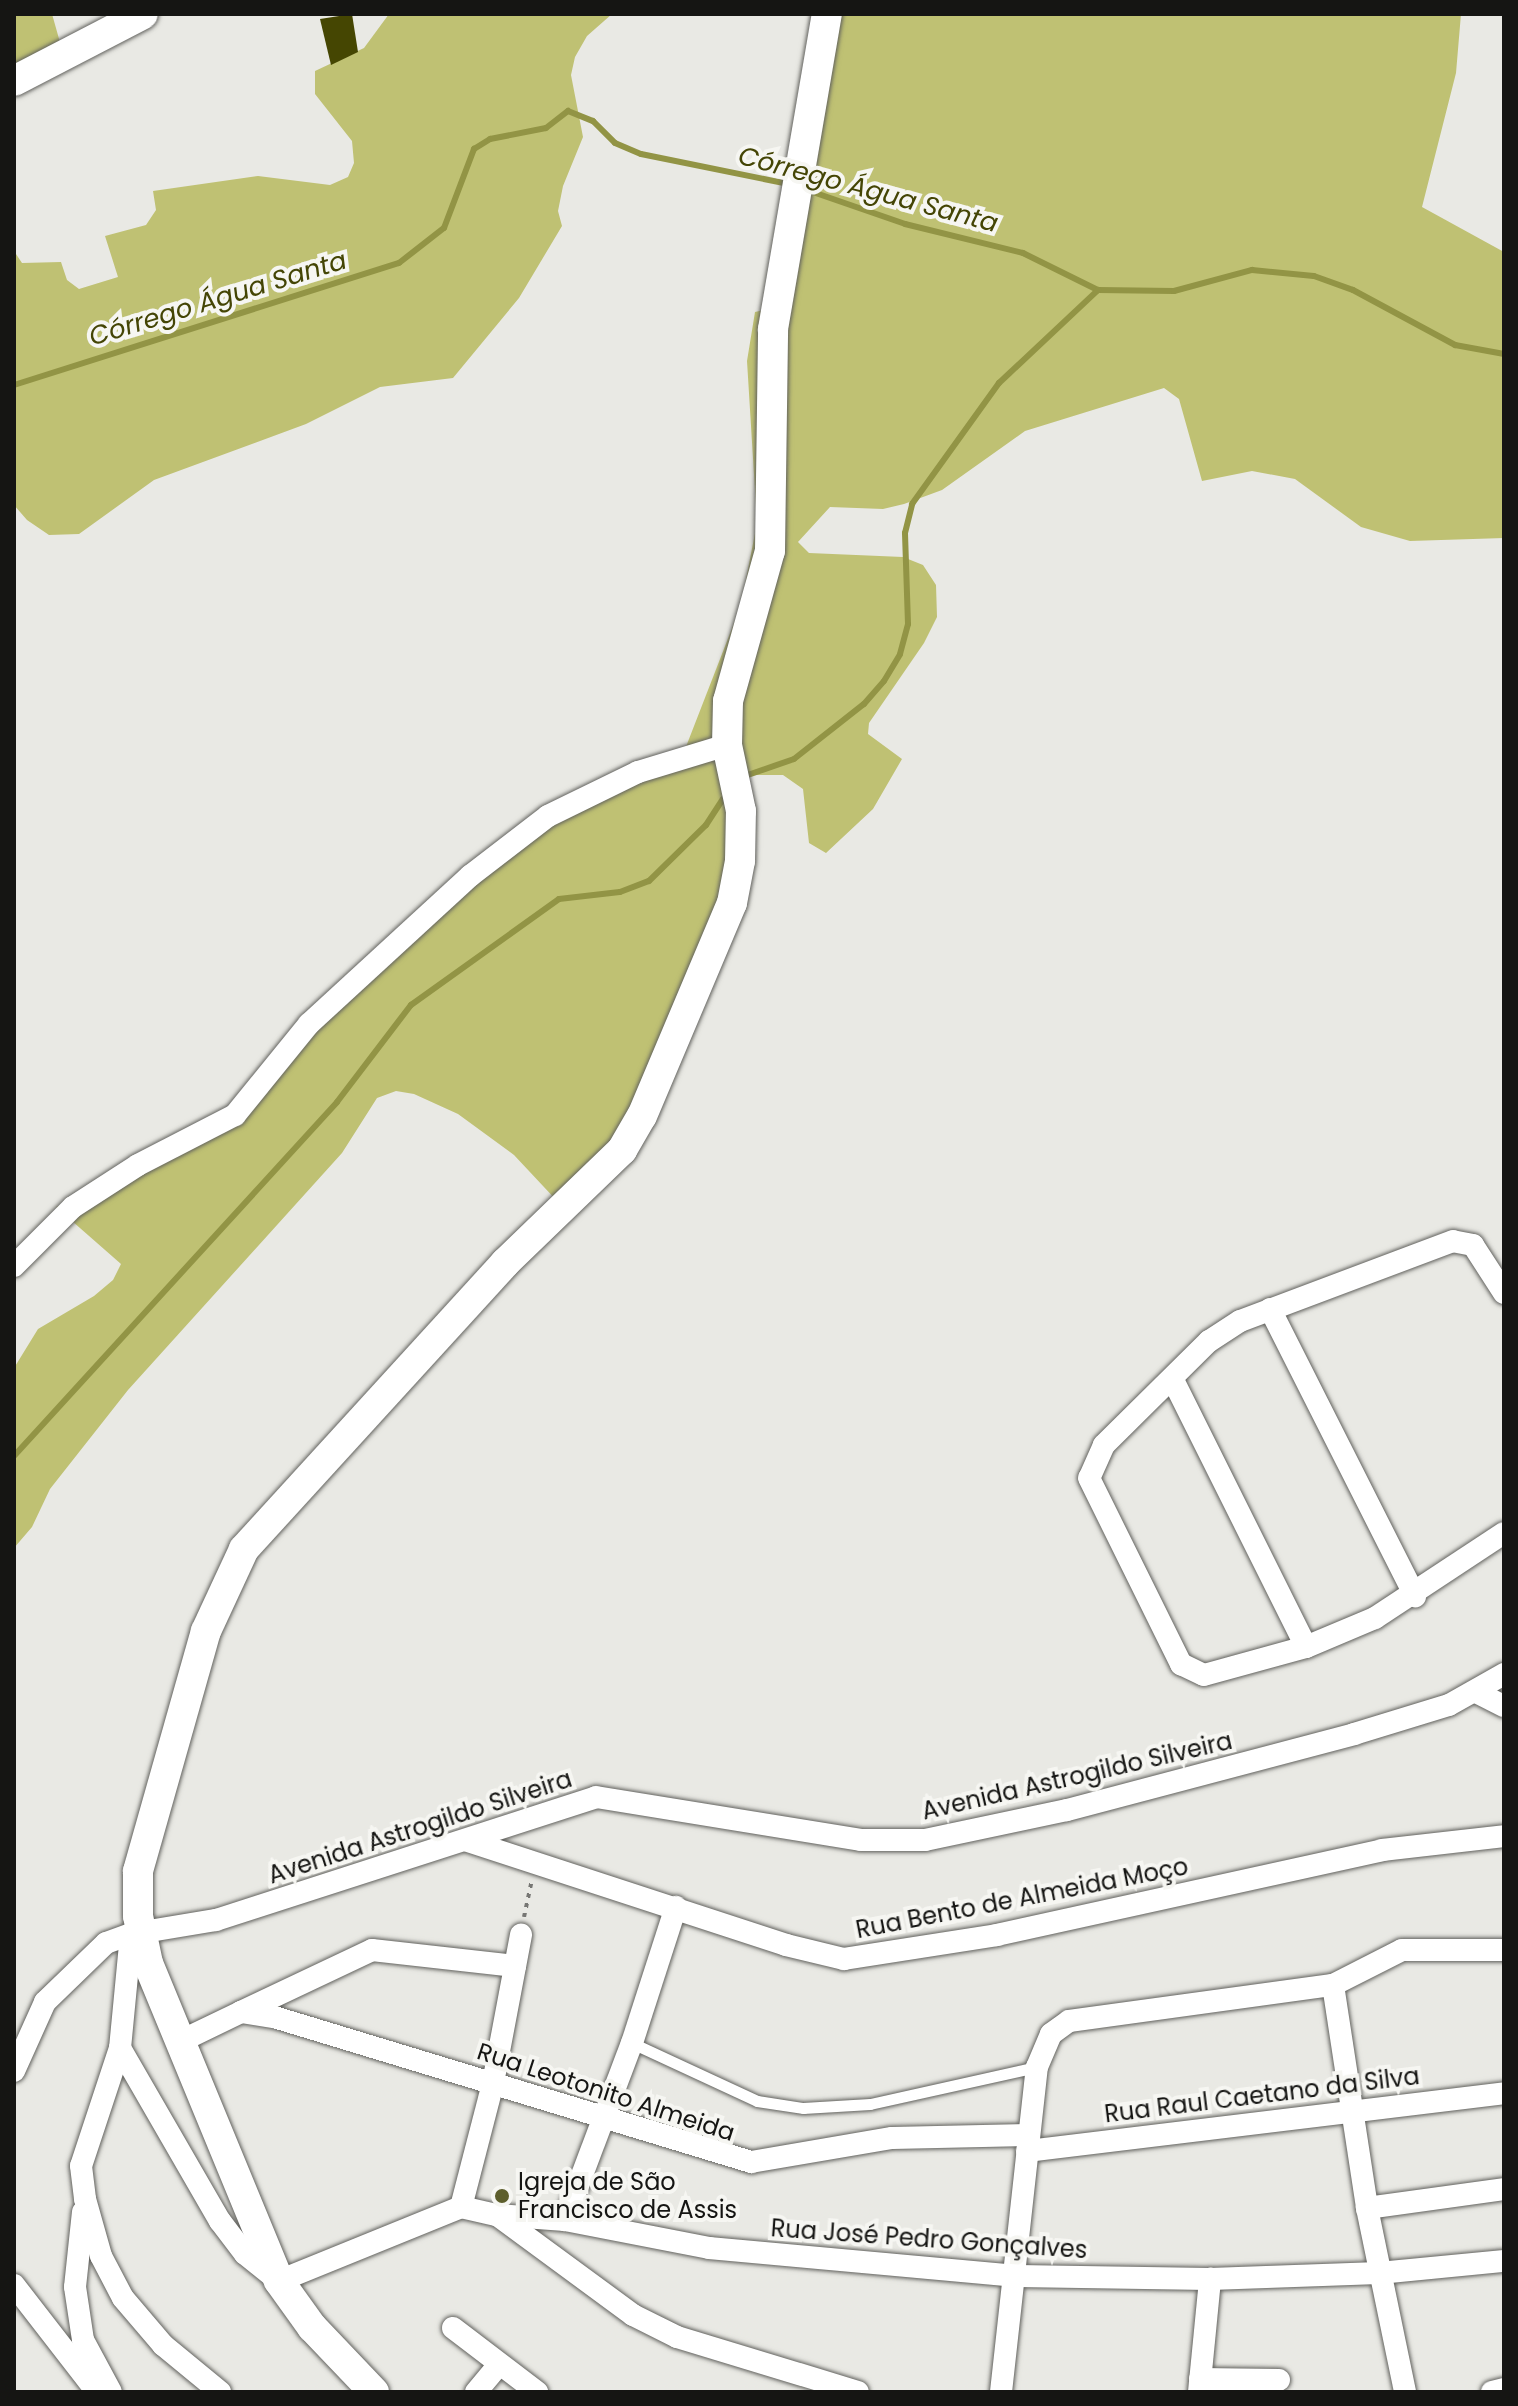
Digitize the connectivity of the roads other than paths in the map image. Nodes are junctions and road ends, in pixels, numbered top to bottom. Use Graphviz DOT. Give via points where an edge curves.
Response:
graph roads {
  1 [pos="143,14"];
  2 [pos="825,17"];
  3 [pos="14,81"];
  4 [pos="727,745"];
  5 [pos="14,1266"];
  6 [pos="1504,1293"];
  7 [pos="1270,1309"];
  8 [pos="1173,1380"];
  9 [pos="1504,1533"];
  10 [pos="1415,1596"];
  11 [pos="1306,1647"];
  12 [pos="1504,1674"];
  13 [pos="1476,1692"];
  14 [pos="1504,1706"];
  15 [pos="1504,1836"];
  16 [pos="468,1841"];
  17 [pos="676,1907"];
  18 [pos="136,1933"];
  19 [pos="521,1935"];
  20 [pos="1504,1950"];
  21 [pos="515,1966"];
  22 [pos="1333,1985"];
  23 [pos="241,2012"];
  24 [pos="181,2041"];
  25 [pos="632,2043"];
  26 [pos="120,2048"];
  27 [pos="1037,2067"];
  28 [pos="14,2071"];
  29 [pos="493,2083"];
  30 [pos="1504,2093"];
  31 [pos="1353,2113"];
  32 [pos="606,2118"];
  33 [pos="1027,2143"];
  34 [pos="1504,2189"];
  35 [pos="85,2199"];
  36 [pos="461,2207"];
  37 [pos="1367,2208"];
  38 [pos="497,2215"];
  39 [pos="565,2220"];
  40 [pos="1504,2261"];
  41 [pos="1379,2273"];
  42 [pos="1017,2276"];
  43 [pos="1210,2279"];
  44 [pos="279,2281"];
  45 [pos="14,2285"];
  46 [pos="453,2328"];
  47 [pos="499,2365"];
  48 [pos="1279,2380"];
  49 [pos="1199,2386"];
  50 [pos="1504,2389"];
  51 [pos="97,2392"];
  52 [pos="111,2392"];
  53 [pos="220,2392"];
  54 [pos="374,2392"];
  55 [pos="476,2392"];
  56 [pos="537,2392"];
  57 [pos="858,2392"];
  58 [pos="1001,2392"];
  59 [pos="1405,2392"];
  60 [pos="1492,2392"];
  1 -- 3 [label="street"];
  2 -- 4 [label="street" via="770,354 770,551 732,680"];
  4 -- 5 [label="street" via="628,776 548,816 470,876 321,1013 235,1115 138,1165 73,1207"];
  4 -- 18 [label="street" via="741,811 732,903 642,1116 622,1150 505,1263 244,1549 206,1631 157,1795 138,1871"];
  6 -- 7 [label="street" via="1473,1245 1453,1241"];
  7 -- 8 [label="street" via="1209,1341"];
  7 -- 10 [label="street"];
  8 -- 11 [label="street"];
  8 -- 11 [label="street" via="1104,1445 1089,1478 1181,1664 1196,1674 1218,1674"];
  9 -- 10 [label="street"];
  10 -- 11 [label="street"];
  12 -- 13 [label="street, Avenida Astrogildo Silveira"];
  13 -- 14 [label="street"];
  13 -- 16 [label="street, Avenida Astrogildo Silveira" via="1354,1734 1067,1810 925,1840 861,1840 606,1796"];
  15 -- 17 [label="street, Rua Bento de Almeida Moço" via="1382,1850 1119,1910 871,1957 814,1953"];
  16 -- 17 [label="street, Rua Bento de Almeida Moço"];
  16 -- 18 [label="street, Avenida Astrogildo Silveira" via="216,1920"];
  17 -- 25 [label="street"];
  18 -- 24 [label="street"];
  18 -- 26 [label="street"];
  18 -- 28 [label="street, Avenida Astrogildo Silveira" via="106,1943 62,1982 37,2016"];
  19 -- 21 [label="street"];
  20 -- 22 [label="street" via="1402,1950"];
  21 -- 23 [label="street" via="372,1950"];
  21 -- 29 [label="street"];
  22 -- 27 [label="street" via="1069,2021 1046,2040"];
  22 -- 31 [label="street"];
  23 -- 24 [label="street"];
  23 -- 29 [label="street, Rua Leotonito Almeida" via="320,2029"];
  24 -- 44 [label="street"];
  25 -- 27 [label="lane" via="757,2101 803,2108 895,2100"];
  25 -- 32 [label="street"];
  26 -- 35 [label="street" via="81,2166"];
  26 -- 44 [label="street" via="220,2221 245,2254"];
  27 -- 33 [label="street"];
  29 -- 32 [label="street, Rua Leotonito Almeida"];
  29 -- 36 [label="street"];
  30 -- 31 [label="street, Rua Raul Caetano da Silva"];
  31 -- 33 [label="street, Rua Raul Caetano da Silva"];
  31 -- 37 [label="street"];
  32 -- 33 [label="street, Rua Leotonito Almeida" via="674,2143 751,2162 892,2138"];
  32 -- 39 [label="street"];
  33 -- 42 [label="street"];
  34 -- 37 [label="street"];
  35 -- 52 [label="street" via="75,2287 83,2340"];
  35 -- 53 [label="street" via="101,2256 123,2298 163,2345"];
  36 -- 38 [label="street, Rua José Pedro Gonçalves"];
  36 -- 44 [label="street"];
  37 -- 41 [label="street"];
  38 -- 39 [label="street, Rua José Pedro Gonçalves"];
  38 -- 57 [label="street" via="608,2298 677,2337"];
  39 -- 42 [label="street, Rua José Pedro Gonçalves" via="709,2248"];
  40 -- 41 [label="street, Rua José Pedro Gonçalves"];
  41 -- 43 [label="street, Rua José Pedro Gonçalves"];
  41 -- 59 [label="street"];
  42 -- 43 [label="street, Rua José Pedro Gonçalves"];
  42 -- 58 [label="street"];
  43 -- 49 [label="street"];
  44 -- 54 [label="street" via="294,2305"];
  45 -- 51 [label="street"];
  46 -- 47 [label="street"];
  47 -- 55 [label="street"];
  47 -- 56 [label="street"];
  48 -- 49 [label="street"];
  50 -- 60 [label="street"];
}
